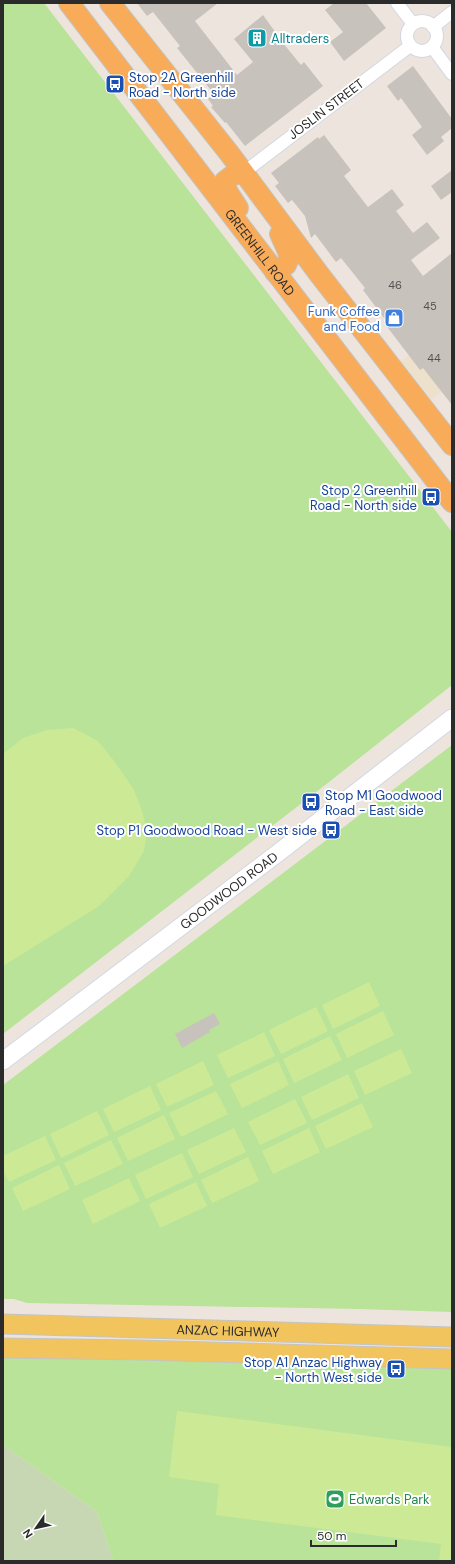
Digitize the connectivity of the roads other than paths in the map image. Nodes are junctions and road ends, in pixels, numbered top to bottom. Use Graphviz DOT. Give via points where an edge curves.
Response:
graph roads {
  1 [pos="69,3"];
  2 [pos="110,3"];
  3 [pos="397,3"];
  4 [pos="452,12"];
  5 [pos="413,24"];
  6 [pos="433,27"];
  7 [pos="410,46"];
  8 [pos="432,47"];
  9 [pos="452,74"];
  10 [pos="243,173"];
  11 [pos="277,218"];
  12 [pos="248,236"];
  13 [pos="275,272"];
  14 [pos="452,445"];
  15 [pos="452,502"];
  16 [pos="452,718"];
  17 [pos="3,1061"];
  18 [pos="3,1324"];
  19 [pos="452,1337"];
  20 [pos="3,1348"];
  21 [pos="452,1359"];
  1 -- 12 [label="highway, GREENHILL ROAD"];
  2 -- 10 [label="highway"];
  3 -- 5 [label="street"];
  4 -- 6 [label="street"];
  5 -- 6 [label="street" via="424,21"];
  5 -- 7 [label="street" via="407,34"];
  6 -- 8 [label="street" via="436,40"];
  7 -- 8 [label="street" via="418,51"];
  7 -- 10 [label="street, JOSLIN STREET"];
  8 -- 9 [label="street"];
  10 -- 11 [label="highway"];
  10 -- 12 [label="highway" via="233,175 226,181 227,191 239,209"];
  11 -- 13 [label="highway" via="280,234 290,256 286,265"];
  11 -- 14 [label="highway"];
  12 -- 13 [label="highway, GREENHILL ROAD"];
  13 -- 15 [label="highway, GREENHILL ROAD"];
  16 -- 17 [label="main road, GOODWOOD ROAD"];
  18 -- 19 [label="main road, ANZAC HIGHWAY"];
  20 -- 21 [label="main road, ANZAC HIGHWAY"];
}
